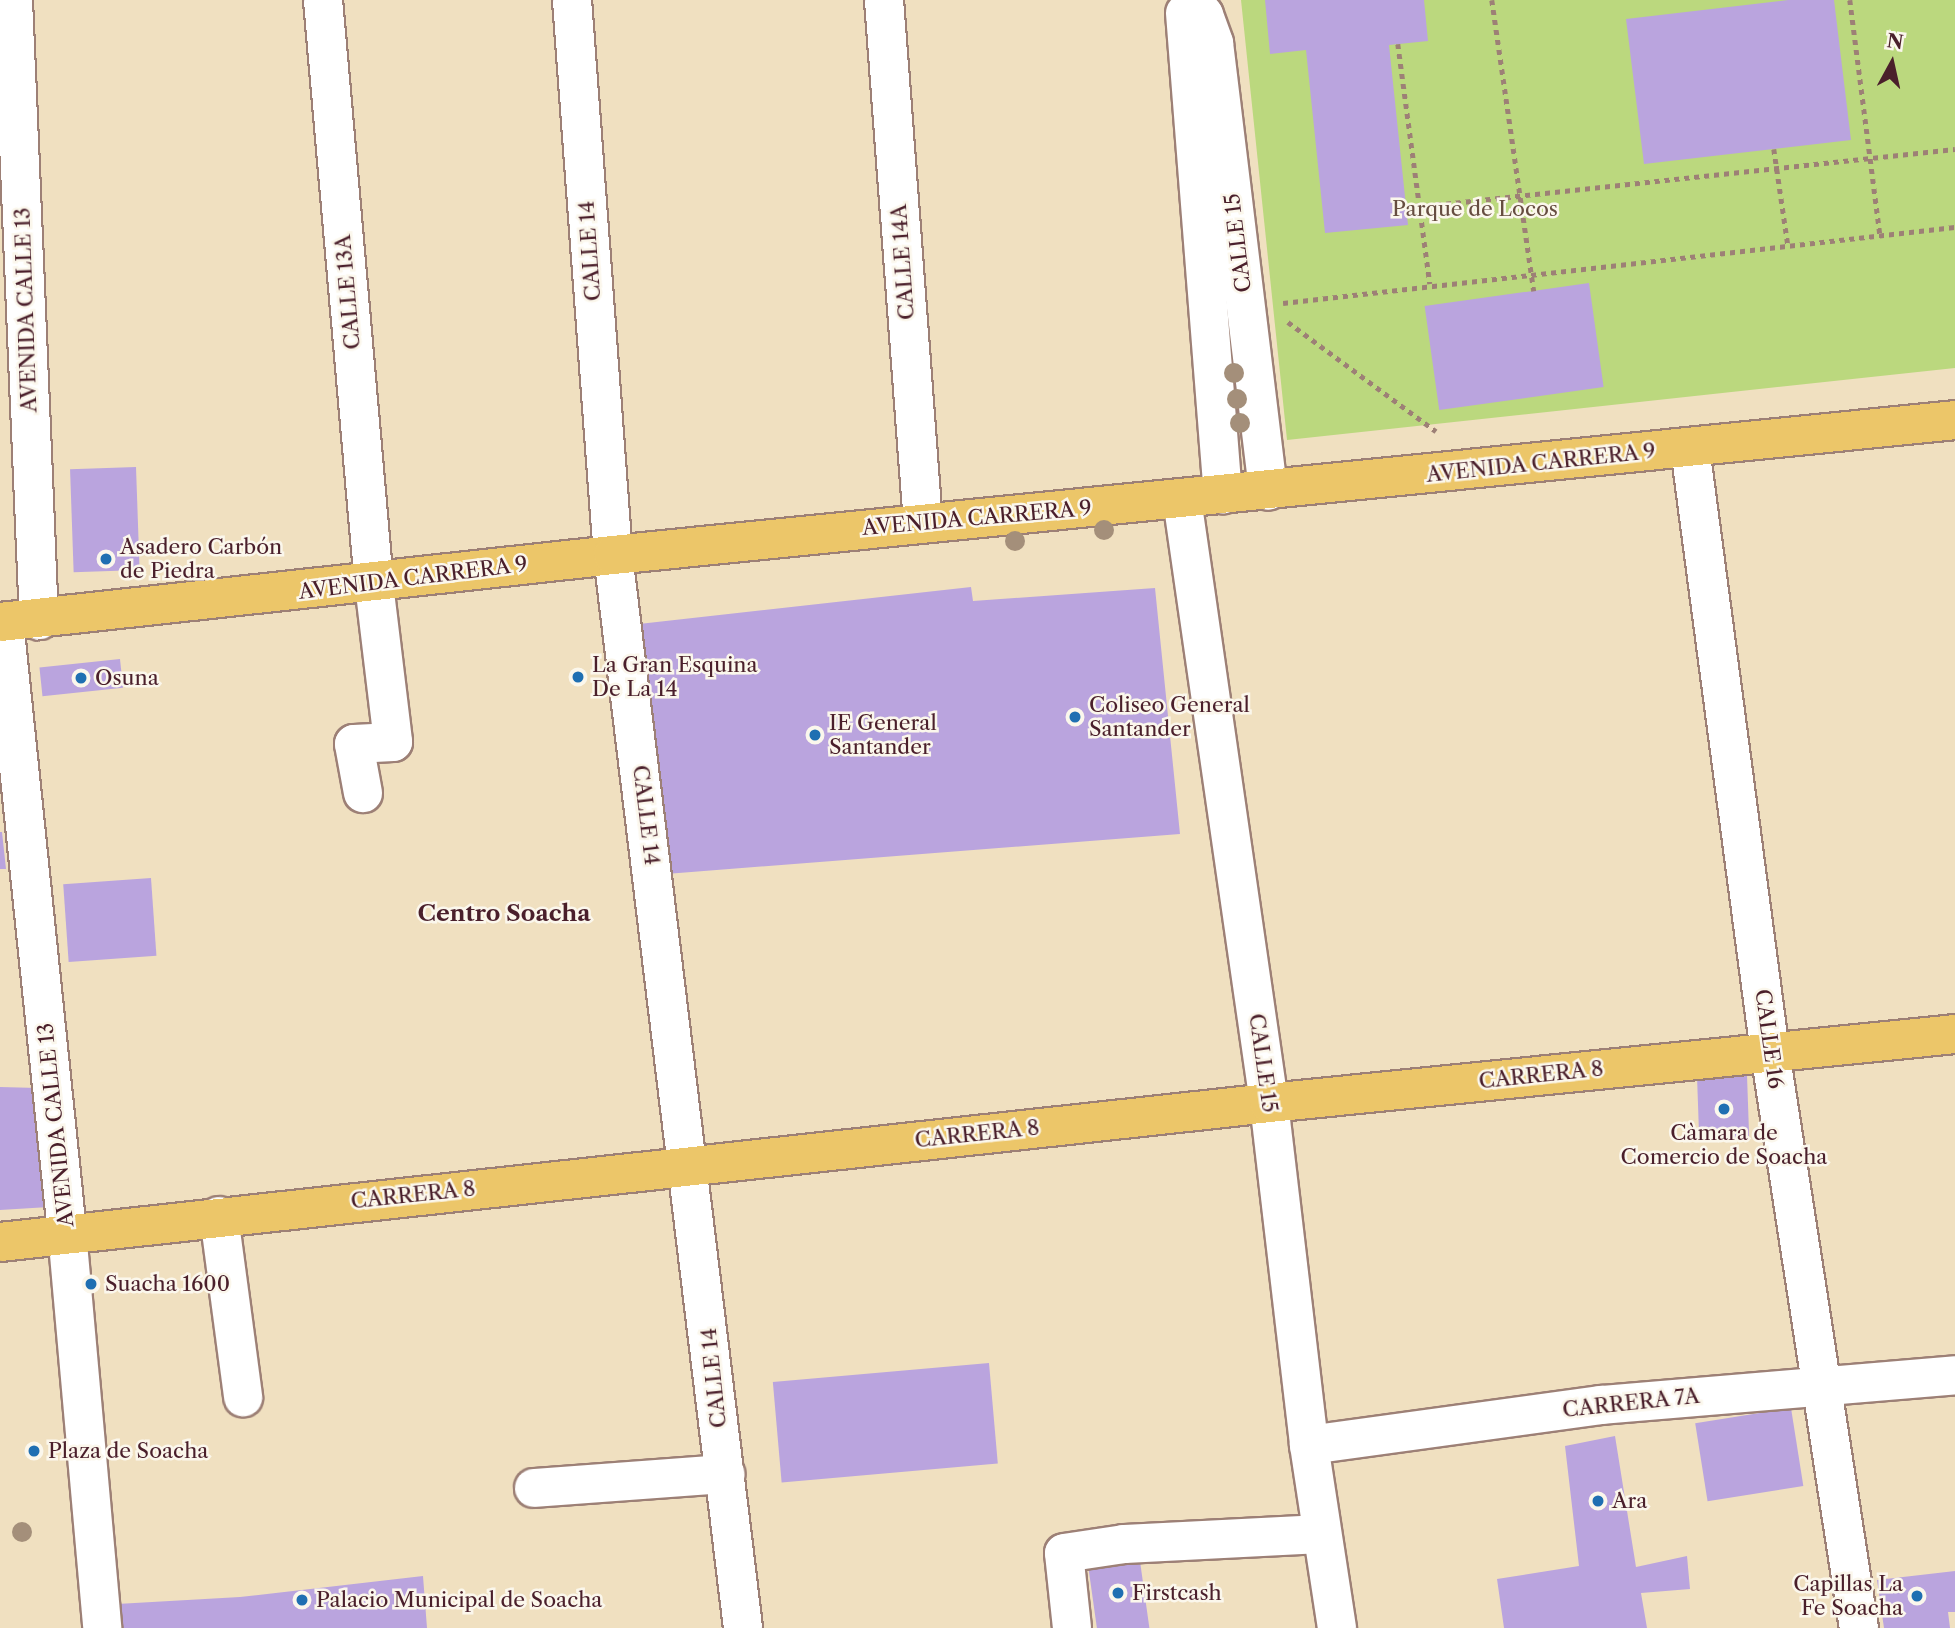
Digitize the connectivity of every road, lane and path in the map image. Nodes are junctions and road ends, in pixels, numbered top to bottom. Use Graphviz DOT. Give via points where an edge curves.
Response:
graph roads {
  1 [pos="13,0"];
  2 [pos="323,0"];
  3 [pos="572,0"];
  4 [pos="884,0"];
  5 [pos="1184,0"];
  6 [pos="1192,0"];
  7 [pos="1492,0"];
  8 [pos="1850,0"];
  9 [pos="1398,44"];
  10 [pos="1774,149"];
  11 [pos="1955,149"];
  12 [pos="1871,158"];
  13 [pos="1777,168"];
  14 [pos="1520,195"];
  15 [pos="1420,206"];
  16 [pos="1406,208"];
  17 [pos="1955,228"];
  18 [pos="1880,236"];
  19 [pos="1788,245"];
  20 [pos="1531,273"];
  21 [pos="1430,284"];
  22 [pos="1534,291"];
  23 [pos="1279,303"];
  24 [pos="1276,313"];
  25 [pos="1955,420"];
  26 [pos="1439,434"];
  27 [pos="1690,448"];
  28 [pos="1268,491"];
  29 [pos="1223,495"];
  30 [pos="1182,499"];
  31 [pos="923,523"];
  32 [pos="613,555"];
  33 [pos="374,584"];
  34 [pos="15,621"];
  35 [pos="363,793"];
  36 [pos="1955,1034"];
  37 [pos="1770,1052"];
  38 [pos="1269,1102"];
  39 [pos="690,1165"];
  40 [pos="219,1216"];
  41 [pos="68,1232"];
  42 [pos="0,1242"];
  43 [pos="1955,1376"];
  44 [pos="1820,1383"];
  45 [pos="243,1397"];
  46 [pos="1309,1445"];
  47 [pos="725,1474"];
  48 [pos="534,1488"];
  49 [pos="1322,1534"];
  50 [pos="102,1628"];
  51 [pos="743,1628"];
  52 [pos="1072,1628"];
  53 [pos="1337,1628"];
  54 [pos="1859,1628"];
  1 -- 34 [label="street, AVENIDA CALLE 13"];
  2 -- 33 [label="street, CALLE 13A"];
  3 -- 32 [label="street, CALLE 14"];
  4 -- 31 [label="street, CALLE 14A"];
  5 -- 29 [label="street"];
  6 -- 28 [label="street, CALLE 15" via="1205,15 1213,43"];
  7 -- 14 [label="path"];
  8 -- 12 [label="path"];
  9 -- 15 [label="path"];
  10 -- 13 [label="path"];
  11 -- 12 [label="path"];
  12 -- 13 [label="path"];
  12 -- 18 [label="path"];
  13 -- 14 [label="path"];
  13 -- 19 [label="path"];
  14 -- 15 [label="path"];
  14 -- 20 [label="path"];
  15 -- 16 [label="path"];
  15 -- 21 [label="path"];
  17 -- 18 [label="path"];
  18 -- 19 [label="path"];
  19 -- 20 [label="path"];
  20 -- 21 [label="path"];
  20 -- 22 [label="path"];
  21 -- 23 [label="path"];
  24 -- 26 [label="path"];
  25 -- 27 [label="main road, AVENIDA CARRERA 9"];
  27 -- 28 [label="main road, AVENIDA CARRERA 9"];
  27 -- 37 [label="street, CALLE 16"];
  28 -- 29 [label="main road, AVENIDA CARRERA 9"];
  29 -- 30 [label="main road, AVENIDA CARRERA 9"];
  30 -- 31 [label="main road, AVENIDA CARRERA 9"];
  30 -- 38 [label="street, CALLE 15"];
  31 -- 32 [label="main road, AVENIDA CARRERA 9"];
  32 -- 33 [label="main road, AVENIDA CARRERA 9"];
  32 -- 39 [label="street, CALLE 14"];
  33 -- 34 [label="main road, AVENIDA CARRERA 9"];
  33 -- 35 [label="street, CALLE 13A" via="393,743 355,744"];
  34 -- 41 [label="street, AVENIDA CALLE 13"];
  36 -- 37 [label="main road, CARRERA 8"];
  37 -- 38 [label="main road, CARRERA 8"];
  37 -- 44 [label="street, CALLE 16"];
  38 -- 39 [label="main road, CARRERA 8"];
  38 -- 46 [label="street, CALLE 15"];
  39 -- 40 [label="main road, CARRERA 8"];
  39 -- 47 [label="street, CALLE 14"];
  40 -- 41 [label="main road, CARRERA 8"];
  40 -- 45 [label="street"];
  41 -- 42 [label="main road, CARRERA 8"];
  41 -- 50 [label="street, AVENIDA CALLE 13"];
  43 -- 44 [label="street, CARRERA 7A"];
  44 -- 46 [label="street, CARRERA 7A" via="1601,1405"];
  44 -- 54 [label="street, CALLE 16"];
  46 -- 49 [label="street, CALLE 15"];
  47 -- 48 [label="street"];
  47 -- 51 [label="street, CALLE 14"];
  49 -- 52 [label="street" via="1124,1544 1064,1553"];
  49 -- 53 [label="street, CALLE 15"];
}
